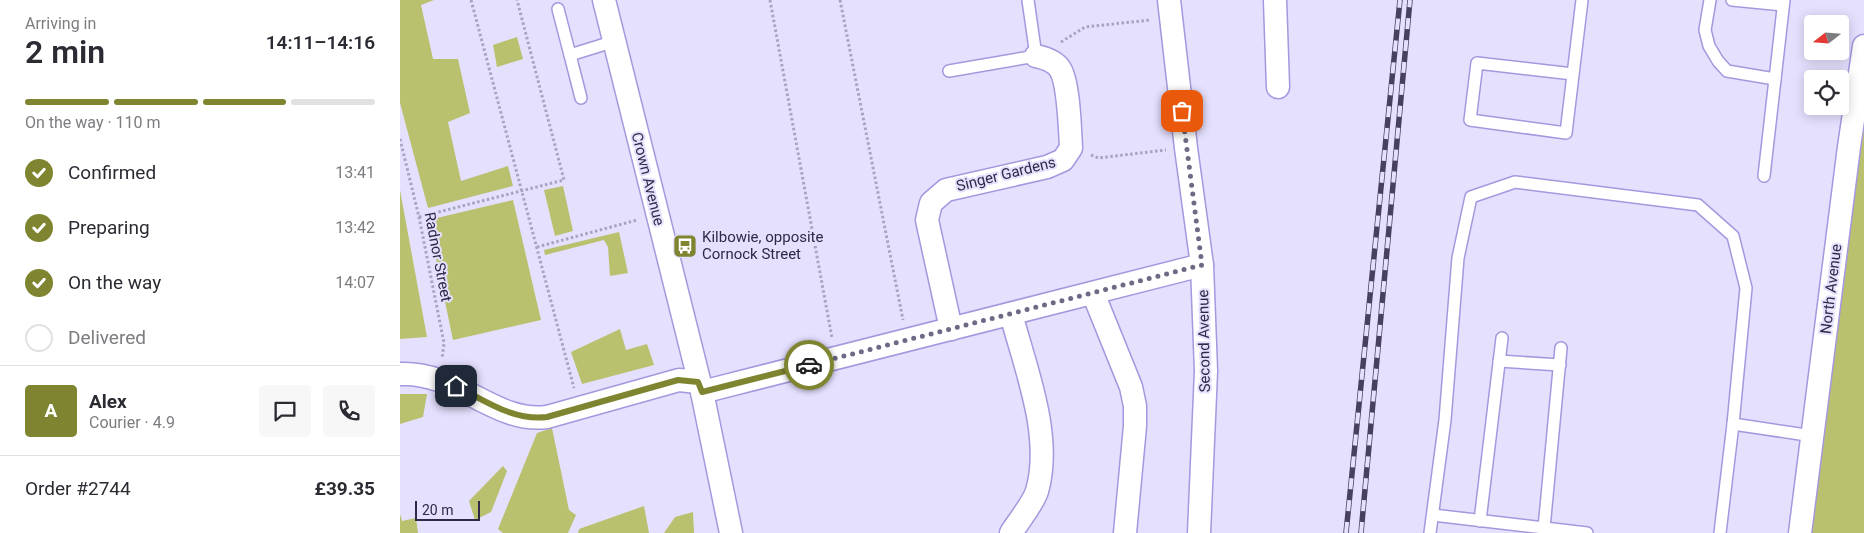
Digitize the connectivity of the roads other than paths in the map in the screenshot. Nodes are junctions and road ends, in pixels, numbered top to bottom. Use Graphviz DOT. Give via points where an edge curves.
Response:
graph roads {
  1 [pos="604,0"];
  2 [pos="1028,0"];
  3 [pos="1275,0"];
  4 [pos="1582,0"];
  5 [pos="1710,0"];
  6 [pos="1732,0"];
  7 [pos="1783,3"];
  8 [pos="558,9"];
  9 [pos="1170,9"];
  10 [pos="614,41"];
  11 [pos="1864,46"];
  12 [pos="570,55"];
  13 [pos="1036,56"];
  14 [pos="949,71"];
  15 [pos="1573,74"];
  16 [pos="1775,79"];
  17 [pos="1278,87"];
  18 [pos="581,98"];
  19 [pos="1856,148"];
  20 [pos="1764,176"];
  21 [pos="1202,265"];
  22 [pos="1094,293"];
  23 [pos="1011,314"];
  24 [pos="951,329"];
  25 [pos="1502,338"];
  26 [pos="1561,348"];
  27 [pos="1499,360"];
  28 [pos="1560,365"];
  29 [pos="400,374"];
  30 [pos="700,387"];
  31 [pos="1733,424"];
  32 [pos="1812,436"];
  33 [pos="1433,516"];
  34 [pos="1480,521"];
  35 [pos="1544,528"];
  36 [pos="731,533"];
  37 [pos="1011,533"];
  38 [pos="1126,533"];
  39 [pos="1199,533"];
  40 [pos="1430,533"];
  41 [pos="1587,533"];
  42 [pos="1720,533"];
  43 [pos="1800,533"];
  1 -- 10 [label="street, Crown Avenue"];
  2 -- 13 [label="lane"];
  3 -- 17 [label="street"];
  4 -- 15 [label="lane"];
  5 -- 16 [label="lane" via="1705,30 1709,46 1726,71"];
  6 -- 7 [label="lane"];
  7 -- 16 [label="lane"];
  8 -- 12 [label="lane"];
  9 -- 21 [label="street, Second Avenue"];
  10 -- 12 [label="lane"];
  10 -- 30 [label="street, Crown Avenue"];
  11 -- 19 [label="street, North Avenue"];
  12 -- 18 [label="lane"];
  13 -- 14 [label="lane"];
  13 -- 24 [label="street, Singer Gardens" via="1050,60 1060,69 1067,94 1071,148 1063,160 1047,167 946,190 931,203 927,220"];
  15 -- 15 [label="lane" via="1566,133 1470,120 1477,63"];
  16 -- 20 [label="lane"];
  19 -- 32 [label="street, North Avenue"];
  21 -- 22 [label="street"];
  21 -- 39 [label="street, Second Avenue" via="1206,371"];
  22 -- 23 [label="street"];
  22 -- 38 [label="street" via="1131,387 1135,406"];
  23 -- 24 [label="street"];
  23 -- 37 [label="street" via="1038,414 1043,451 1037,492"];
  24 -- 30 [label="street"];
  25 -- 27 [label="lane"];
  26 -- 28 [label="lane"];
  27 -- 28 [label="lane"];
  27 -- 34 [label="lane"];
  28 -- 35 [label="lane"];
  29 -- 30 [label="street" via="440,380 524,418 547,417 678,380"];
  30 -- 36 [label="street, Crown Avenue"];
  31 -- 32 [label="lane"];
  31 -- 33 [label="lane" via="1746,288 1733,236 1698,205 1515,182 1471,197 1458,258 1445,420"];
  31 -- 42 [label="lane"];
  32 -- 43 [label="street, North Avenue"];
  33 -- 34 [label="lane"];
  33 -- 40 [label="lane"];
  34 -- 35 [label="lane"];
  35 -- 41 [label="lane"];
}
